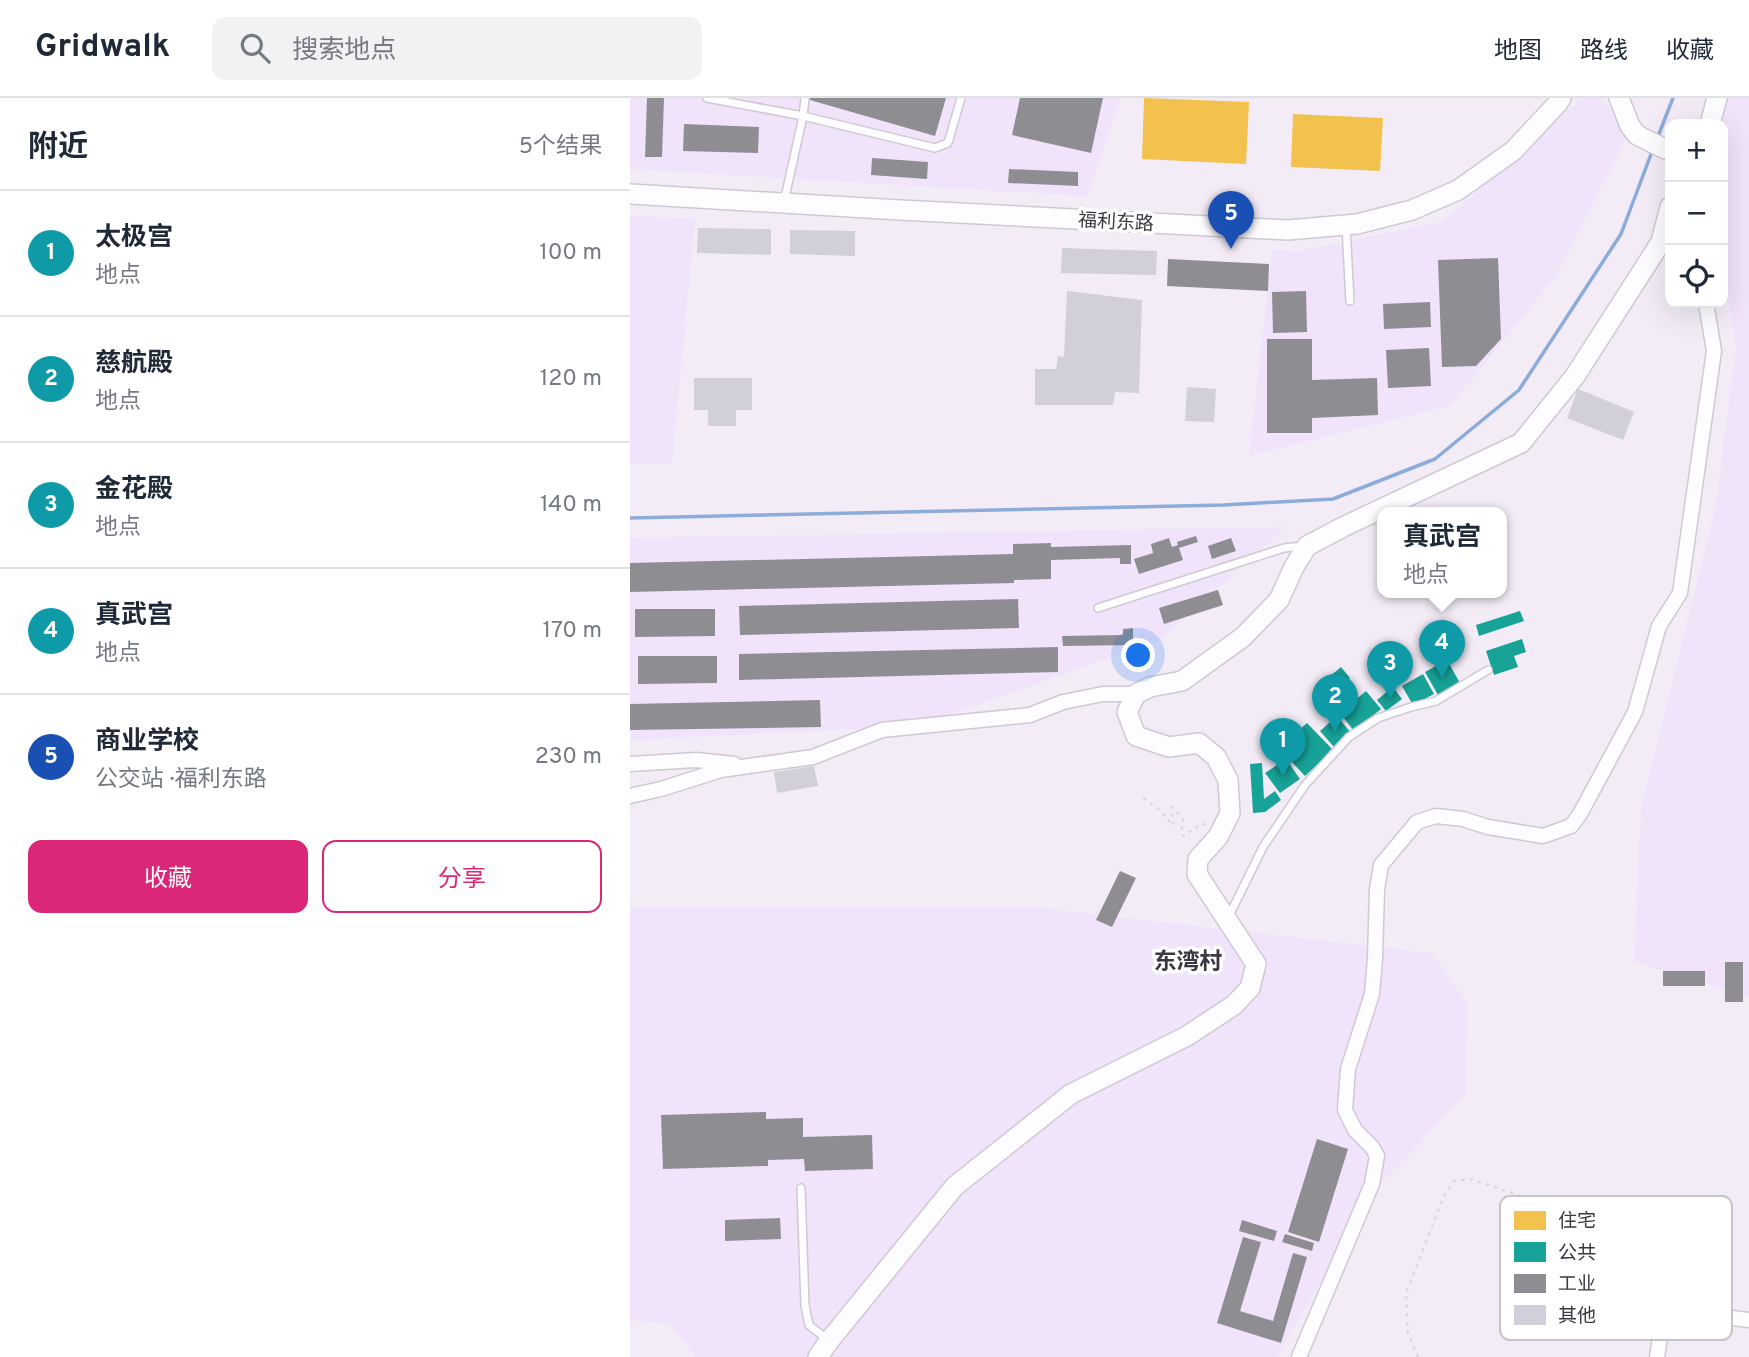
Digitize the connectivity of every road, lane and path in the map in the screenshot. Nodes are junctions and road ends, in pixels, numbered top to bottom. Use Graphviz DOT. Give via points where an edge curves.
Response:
graph roads {
  1 [pos="707,98"];
  2 [pos="805,98"];
  3 [pos="961,98"];
  4 [pos="1561,98"];
  5 [pos="1619,98"];
  6 [pos="1717,98"];
  7 [pos="803,116"];
  8 [pos="1711,119"];
  9 [pos="1665,148"];
  10 [pos="630,194"];
  11 [pos="784,203"];
  12 [pos="1346,225"];
  13 [pos="1665,226"];
  14 [pos="1350,301"];
  15 [pos="1707,308"];
  16 [pos="1385,507"];
  17 [pos="1377,511"];
  18 [pos="1307,546"];
  19 [pos="1098,608"];
  20 [pos="1488,670"];
  21 [pos="1136,694"];
  22 [pos="630,764"];
  23 [pos="746,766"];
  24 [pos="630,796"];
  25 [pos="1143,798"];
  26 [pos="1221,832"];
  27 [pos="1227,920"];
  28 [pos="801,1188"];
  29 [pos="1521,1196"];
  30 [pos="823,1349"];
  31 [pos="1299,1357"];
  32 [pos="1418,1357"];
  1 -- 7 [label="lane"];
  2 -- 7 [label="lane"];
  3 -- 7 [label="lane" via="948,143 935,149"];
  4 -- 12 [label="main road, 福利东路" via="1513,151 1458,190 1412,210"];
  5 -- 9 [label="main road" via="1637,135"];
  6 -- 8 [label="main road"];
  7 -- 11 [label="lane"];
  10 -- 11 [label="main road, 福利东路"];
  11 -- 12 [label="main road, 福利东路" via="1288,230"];
  12 -- 14 [label="lane"];
  13 -- 16 [label="main road" via="1661,242 1575,376 1521,443"];
  15 -- 31 [label="street" via="1714,351 1680,593 1659,626 1635,712 1580,814 1571,826 1543,836 1436,816 1417,822 1381,865 1372,994 1348,1069 1345,1110 1377,1156 1372,1184"];
  17 -- 18 [label="main road"];
  18 -- 19 [label="lane" via="1284,548"];
  18 -- 21 [label="main road" via="1279,600 1243,637 1182,681"];
  20 -- 27 [label="lane" via="1437,701 1378,718 1349,737 1305,785 1263,846"];
  21 -- 23 [label="street" via="1103,694 1030,715 882,730 813,757"];
  21 -- 26 [label="main road" via="1127,712 1136,736 1169,747 1199,743 1216,757 1228,780 1230,813"];
  22 -- 23 [label="street" via="696,760"];
  23 -- 24 [label="street"];
  25 -- 26 [label="path" via="1173,826 1172,807 1183,819 1184,836 1202,823"];
  26 -- 27 [label="main road" via="1198,859 1197,874"];
  27 -- 30 [label="main road" via="1256,964 1250,988 1234,1005 1186,1036 1071,1094 955,1186"];
  28 -- 30 [label="lane" via="805,1305 809,1325"];
  29 -- 32 [label="path" via="1470,1179 1454,1181 1444,1196 1406,1293 1408,1333"];
}
